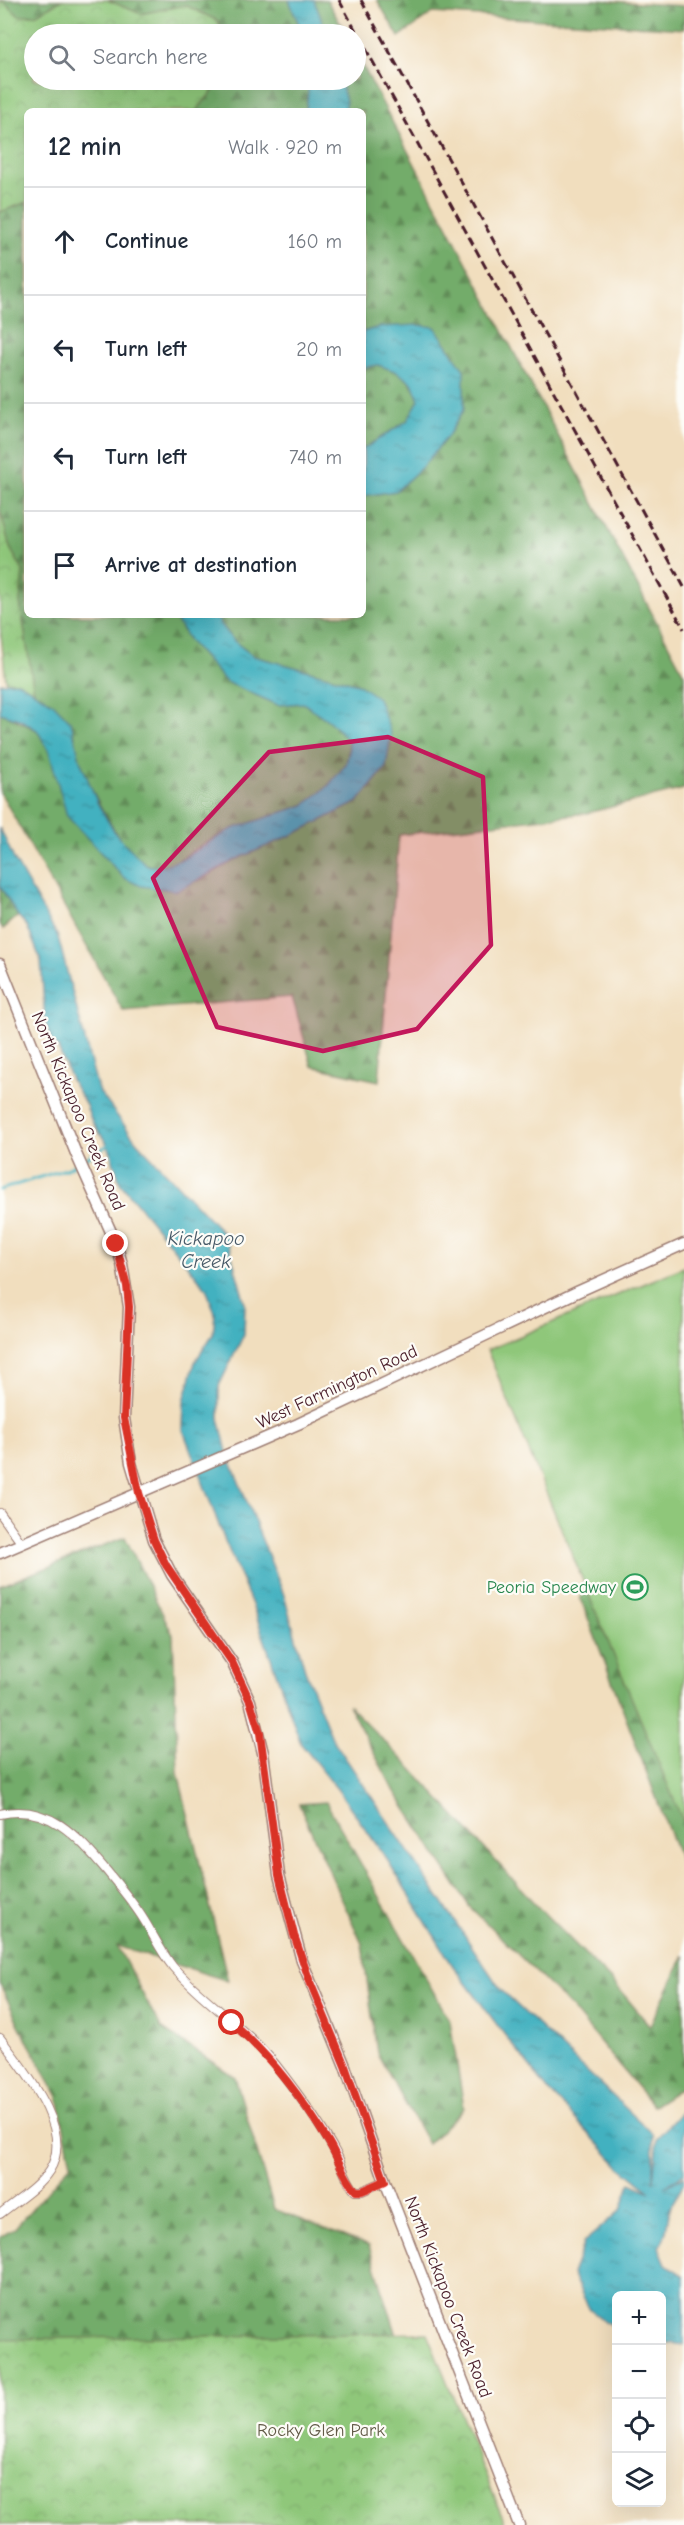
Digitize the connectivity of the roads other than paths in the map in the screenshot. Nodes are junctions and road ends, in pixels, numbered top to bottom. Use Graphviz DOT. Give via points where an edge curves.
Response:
graph roads {
  1 [pos="0,964"];
  2 [pos="684,1244"];
  3 [pos="139,1493"];
  4 [pos="0,1513"];
  5 [pos="22,1544"];
  6 [pos="0,1553"];
  7 [pos="0,1814"];
  8 [pos="0,2038"];
  9 [pos="385,2181"];
  10 [pos="0,2214"];
  11 [pos="519,2525"];
  1 -- 3 [label="main road, North Kickapoo Creek Road" via="116,1244 127,1286 129,1324 124,1418"];
  2 -- 3 [label="main road, West Farmington Road" via="298,1424"];
  3 -- 5 [label="main road, West Farmington Road"];
  3 -- 9 [label="main road, North Kickapoo Creek Road" via="166,1565 232,1662 252,1708 263,1754 279,1875 294,1935"];
  4 -- 5 [label="street"];
  5 -- 6 [label="main road, West Farmington Road"];
  7 -- 9 [label="street" via="35,1813 75,1835 129,1898 172,1965 274,2063 322,2131 351,2186 362,2191"];
  8 -- 10 [label="street" via="43,2101 56,2144 56,2156 48,2174"];
  9 -- 11 [label="main road, North Kickapoo Creek Road"];
}
